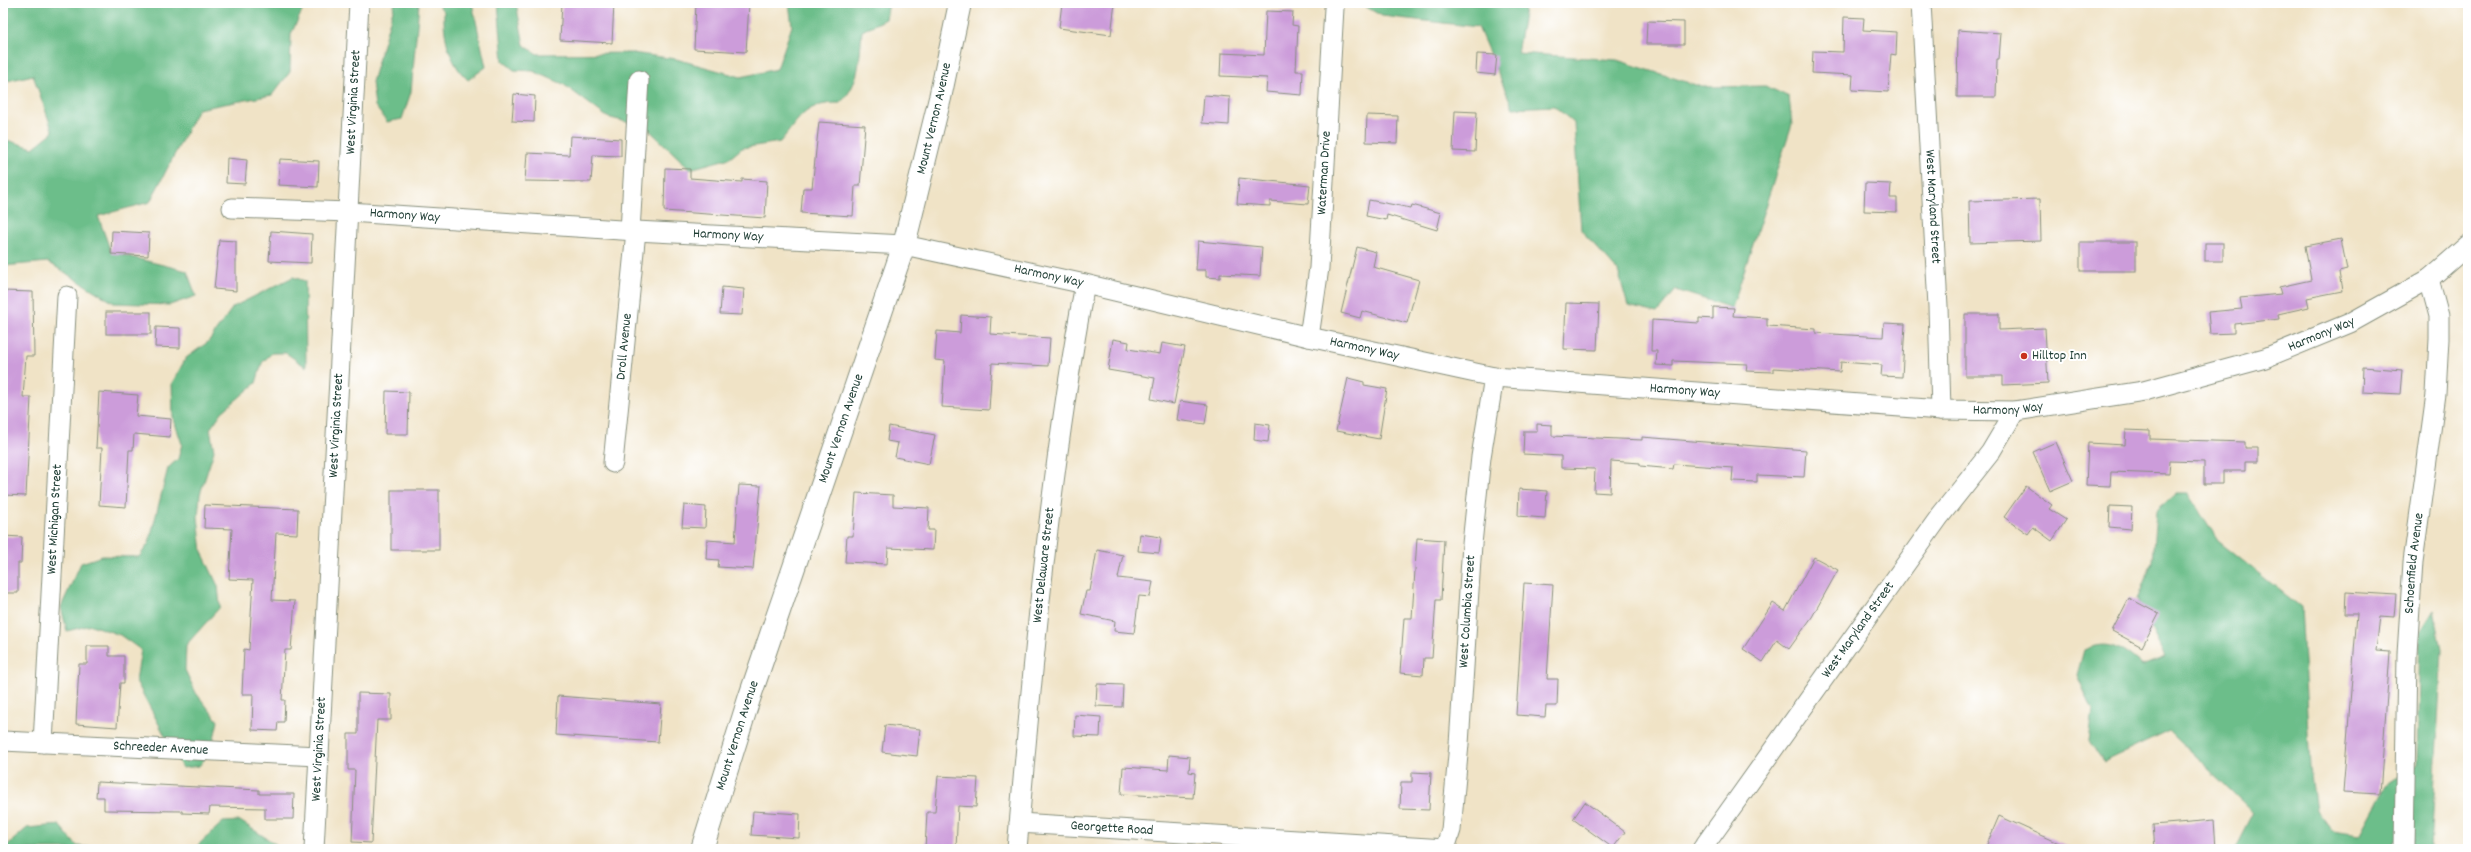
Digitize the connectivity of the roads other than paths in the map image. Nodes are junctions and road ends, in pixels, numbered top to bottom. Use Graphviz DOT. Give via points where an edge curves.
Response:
graph roads {
  1 [pos="359,3"];
  2 [pos="960,3"];
  3 [pos="1921,3"];
  4 [pos="1334,8"];
  5 [pos="639,80"];
  6 [pos="232,208"];
  7 [pos="349,212"];
  8 [pos="633,231"];
  9 [pos="904,245"];
  10 [pos="2468,245"];
  11 [pos="2429,279"];
  12 [pos="1085,284"];
  13 [pos="67,296"];
  14 [pos="1309,337"];
  15 [pos="1494,377"];
  16 [pos="1941,410"];
  17 [pos="2014,411"];
  18 [pos="613,463"];
  19 [pos="3,741"];
  20 [pos="43,743"];
  21 [pos="319,756"];
  22 [pos="1019,823"];
  23 [pos="1445,848"];
  24 [pos="314,849"];
  25 [pos="702,849"];
  26 [pos="1017,849"];
  27 [pos="1702,849"];
  28 [pos="2404,849"];
  1 -- 7 [label="street, West Virginia Street"];
  2 -- 9 [label="main road, Mount Vernon Avenue"];
  3 -- 16 [label="street, West Maryland Street" via="1938,306"];
  4 -- 14 [label="street, Waterman Drive" via="1320,268"];
  5 -- 8 [label="street, Droll Avenue"];
  6 -- 7 [label="street, Harmony Way"];
  7 -- 8 [label="street, Harmony Way"];
  7 -- 21 [label="street, West Virginia Street"];
  8 -- 9 [label="street, Harmony Way"];
  8 -- 18 [label="street, Droll Avenue"];
  9 -- 12 [label="street, Harmony Way"];
  9 -- 25 [label="main road, Mount Vernon Avenue" via="749,699"];
  10 -- 11 [label="street, Harmony Way"];
  11 -- 17 [label="street, Harmony Way" via="2350,323 2265,358 2144,391"];
  11 -- 28 [label="street, Schoenfield Avenue" via="2439,316 2439,339 2436,394 2413,562 2407,654"];
  12 -- 14 [label="street, Harmony Way"];
  12 -- 22 [label="street, West Delaware Street" via="1051,501"];
  13 -- 20 [label="street, West Michigan Street"];
  14 -- 15 [label="street, Harmony Way"];
  15 -- 16 [label="street, Harmony Way"];
  15 -- 23 [label="street, West Columbia Street" via="1473,536 1459,744 1451,830"];
  16 -- 17 [label="street, Harmony Way"];
  17 -- 27 [label="street, West Maryland Street" via="1990,453 1940,516"];
  19 -- 20 [label="street, Schreeder Avenue"];
  20 -- 21 [label="street, Schreeder Avenue"];
  21 -- 24 [label="street, West Virginia Street"];
  22 -- 23 [label="street, Georgette Road"];
  22 -- 26 [label="street, West Delaware Street"];
}
